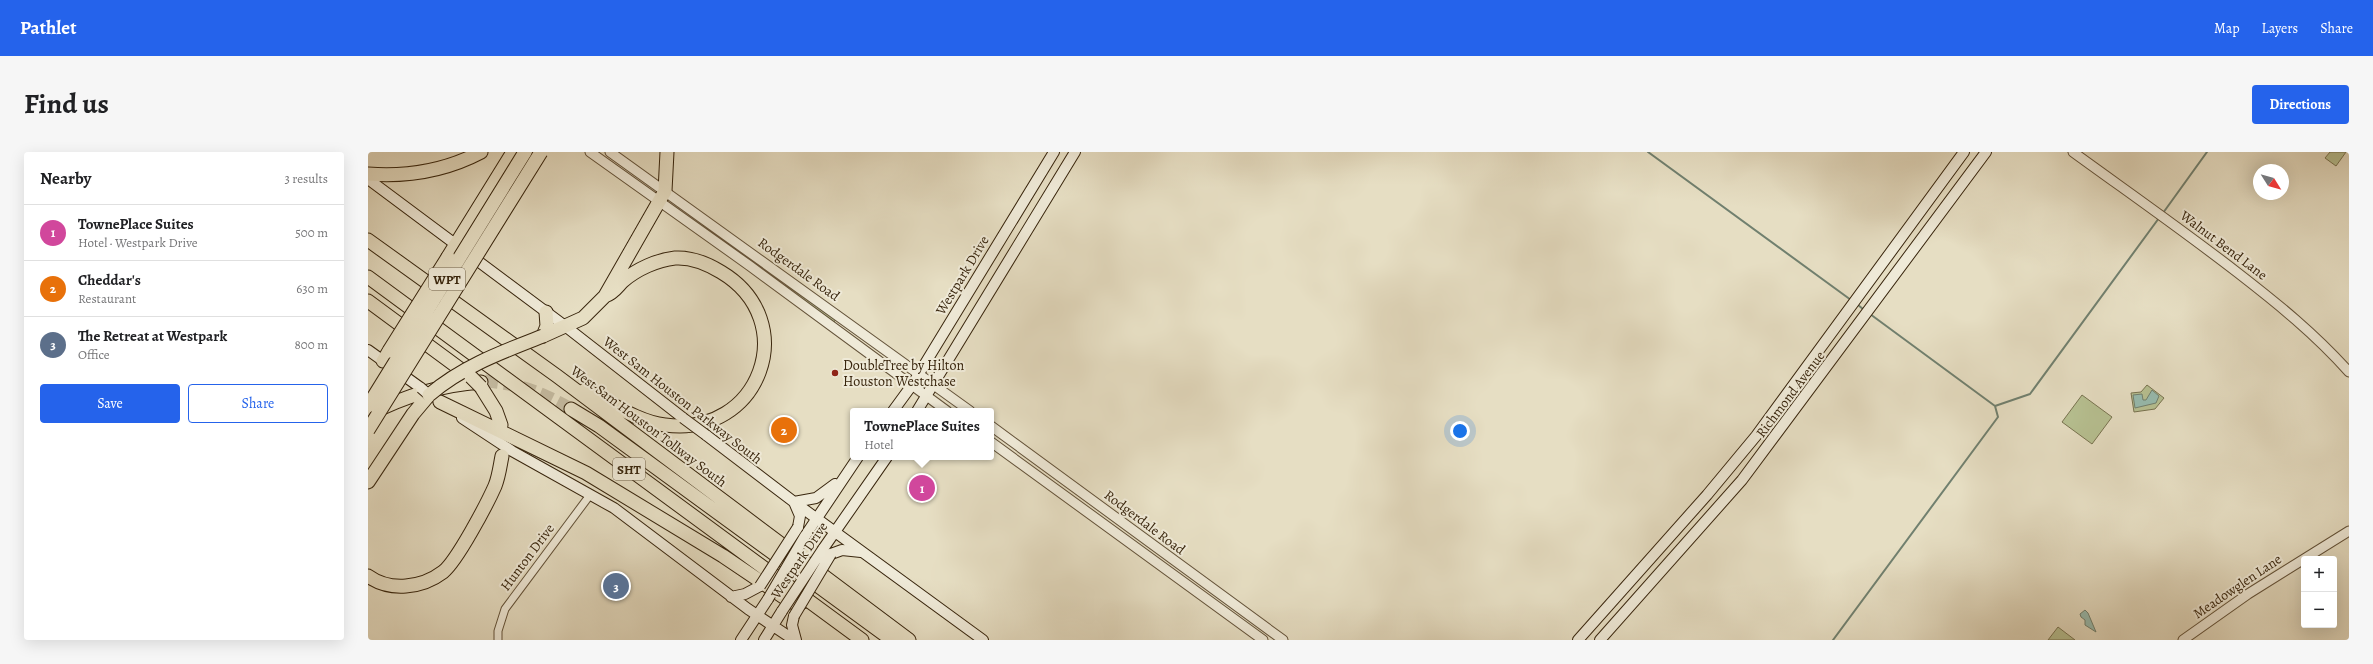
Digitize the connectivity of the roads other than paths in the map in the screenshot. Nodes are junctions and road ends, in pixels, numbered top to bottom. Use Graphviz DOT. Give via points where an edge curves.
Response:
graph roads {
  1 [pos="481,152"];
  2 [pos="513,152"];
  3 [pos="525,152"];
  4 [pos="541,152"];
  5 [pos="590,152"];
  6 [pos="610,152"];
  7 [pos="667,152"];
  8 [pos="1054,152"];
  9 [pos="1075,152"];
  10 [pos="1964,152"];
  11 [pos="1986,152"];
  12 [pos="2073,152"];
  13 [pos="368,174"];
  14 [pos="368,179"];
  15 [pos="1938,188"];
  16 [pos="663,196"];
  17 [pos="1952,198"];
  18 [pos="368,240"];
  19 [pos="456,245"];
  20 [pos="758,257"];
  21 [pos="750,266"];
  22 [pos="368,276"];
  23 [pos="605,296"];
  24 [pos="368,301"];
  25 [pos="546,312"];
  26 [pos="565,326"];
  27 [pos="546,333"];
  28 [pos="368,350"];
  29 [pos="386,356"];
  30 [pos="1810,362"];
  31 [pos="1824,372"];
  32 [pos="2349,372"];
  33 [pos="919,373"];
  34 [pos="557,376"];
  35 [pos="483,384"];
  36 [pos="934,384"];
  37 [pos="912,385"];
  38 [pos="926,396"];
  39 [pos="430,397"];
  40 [pos="368,406"];
  41 [pos="895,408"];
  42 [pos="919,408"];
  43 [pos="943,408"];
  44 [pos="966,408"];
  45 [pos="571,409"];
  46 [pos="368,416"];
  47 [pos="501,425"];
  48 [pos="994,428"];
  49 [pos="368,430"];
  50 [pos="1756,436"];
  51 [pos="994,444"];
  52 [pos="1766,450"];
  53 [pos="502,456"];
  54 [pos="856,460"];
  55 [pos="885,460"];
  56 [pos="1043,464"];
  57 [pos="1036,474"];
  58 [pos="842,479"];
  59 [pos="368,482"];
  60 [pos="590,495"];
  61 [pos="794,502"];
  62 [pos="816,518"];
  63 [pos="1124,524"];
  64 [pos="835,531"];
  65 [pos="2349,531"];
  66 [pos="1673,532"];
  67 [pos="1117,533"];
  68 [pos="1687,544"];
  69 [pos="827,552"];
  70 [pos="862,552"];
  71 [pos="368,576"];
  72 [pos="1212,590"];
  73 [pos="731,597"];
  74 [pos="1206,598"];
  75 [pos="811,603"];
  76 [pos="1600,615"];
  77 [pos="757,616"];
  78 [pos="772,626"];
  79 [pos="1612,626"];
  80 [pos="498,640"];
  81 [pos="741,640"];
  82 [pos="764,640"];
  83 [pos="795,640"];
  84 [pos="862,640"];
  85 [pos="892,640"];
  86 [pos="909,640"];
  87 [pos="983,640"];
  88 [pos="1263,640"];
  89 [pos="1283,640"];
  90 [pos="1578,640"];
  91 [pos="1600,640"];
  92 [pos="2183,640"];
  1 -- 13 [label="highway" via="434,171 400,176"];
  2 -- 19 [label="highway"];
  3 -- 40 [label="highway, WPT, bridge"];
  4 -- 49 [label="highway, WPT, bridge"];
  5 -- 16 [label="street, Rodgerdale Road"];
  6 -- 16 [label="street, Rodgerdale Road"];
  7 -- 16 [label="highway"];
  8 -- 33 [label="main road, Westpark Drive"];
  9 -- 36 [label="main road"];
  10 -- 15 [label="main road, Richmond Avenue"];
  11 -- 17 [label="main road, Richmond Avenue"];
  12 -- 32 [label="street, Walnut Bend Lane" via="2171,222 2289,312 2318,338"];
  14 -- 19 [label="main road, West Sam Houston Parkway South"];
  15 -- 17 [label="main road"];
  15 -- 30 [label="main road, Richmond Avenue"];
  16 -- 20 [label="street, Rodgerdale Road"];
  16 -- 21 [label="street, Rodgerdale Road"];
  16 -- 23 [label="highway"];
  17 -- 31 [label="main road, Richmond Avenue"];
  18 -- 34 [label="highway, West Sam Houston Tollway South / SHT"];
  19 -- 25 [label="main road, West Sam Houston Parkway South"];
  19 -- 29 [label="highway, bridge"];
  20 -- 21 [label="street"];
  20 -- 33 [label="street, Rodgerdale Road"];
  21 -- 37 [label="street, Rodgerdale Road"];
  22 -- 75 [label="highway, SHT"];
  23 -- 26 [label="highway" via="583,318"];
  23 -- 34 [label="highway" via="611,294 635,272 661,261 690,259 712,266 738,282 753,300 762,322 765,342 760,374 741,403 709,422 689,427 664,425 638,416"];
  24 -- 35 [label="highway, bridge"];
  25 -- 26 [label="main road, West Sam Houston Parkway South"];
  25 -- 27 [label="highway"];
  26 -- 27 [label="highway"];
  26 -- 61 [label="main road, West Sam Houston Parkway South, bridge"];
  27 -- 39 [label="highway, bridge" via="483,359 458,373"];
  28 -- 29 [label="main road"];
  29 -- 39 [label="main road"];
  30 -- 31 [label="main road"];
  30 -- 50 [label="main road, Richmond Avenue"];
  31 -- 52 [label="main road, Richmond Avenue"];
  33 -- 36 [label="street, Rodgerdale Road"];
  33 -- 37 [label="main road, Westpark Drive"];
  34 -- 86 [label="highway, West Sam Houston Tollway South / SHT"];
  35 -- 46 [label="highway" via="454,384 429,390 400,399"];
  35 -- 47 [label="highway"];
  36 -- 38 [label="main road"];
  36 -- 44 [label="street, Rodgerdale Road"];
  37 -- 38 [label="street, Rodgerdale Road"];
  37 -- 41 [label="main road, Westpark Drive"];
  38 -- 42 [label="main road"];
  38 -- 43 [label="street, Rodgerdale Road"];
  39 -- 59 [label="highway" via="399,434"];
  39 -- 60 [label="main road" via="512,451"];
  39 -- 75 [label="highway" via="586,472 723,556 790,602"];
  45 -- 85 [label="highway"];
  48 -- 56 [label="street, Rodgerdale Road"];
  50 -- 52 [label="main road"];
  50 -- 66 [label="main road, Richmond Avenue" via="1707,496"];
  51 -- 57 [label="street, Rodgerdale Road"];
  52 -- 68 [label="main road, Richmond Avenue"];
  53 -- 71 [label="highway" via="494,486 458,554 442,572 425,582 406,587 388,585"];
  54 -- 58 [label="main road, Westpark Drive"];
  55 -- 64 [label="main road, Westpark Drive"];
  56 -- 57 [label="street"];
  56 -- 63 [label="street, Rodgerdale Road"];
  57 -- 67 [label="street, Rodgerdale Road"];
  58 -- 61 [label="main road" via="816,498"];
  58 -- 62 [label="main road, Westpark Drive"];
  60 -- 73 [label="main road" via="614,508"];
  60 -- 80 [label="street, Hunton Drive" via="505,609"];
  61 -- 62 [label="main road, West Sam Houston Parkway South"];
  61 -- 73 [label="main road, bridge" via="800,516 798,527 760,586 745,594"];
  62 -- 64 [label="main road, West Sam Houston Parkway South"];
  62 -- 77 [label="main road, Westpark Drive, bridge"];
  63 -- 67 [label="street"];
  63 -- 72 [label="street, Rodgerdale Road"];
  64 -- 69 [label="main road, Westpark Drive"];
  64 -- 70 [label="main road, West Sam Houston Parkway South"];
  65 -- 92 [label="street, Meadowglen Lane" via="2254,590"];
  66 -- 68 [label="main road"];
  66 -- 76 [label="main road, Richmond Avenue"];
  67 -- 74 [label="street, Rodgerdale Road"];
  68 -- 79 [label="main road, Richmond Avenue"];
  69 -- 70 [label="main road"];
  69 -- 78 [label="main road, Westpark Drive, bridge"];
  69 -- 83 [label="main road, bridge" via="794,616 792,625"];
  70 -- 87 [label="main road, West Sam Houston Parkway South"];
  72 -- 74 [label="street"];
  72 -- 89 [label="street, Rodgerdale Road"];
  73 -- 77 [label="main road"];
  74 -- 88 [label="street, Rodgerdale Road"];
  75 -- 84 [label="highway, SHT"];
  76 -- 79 [label="main road"];
  76 -- 90 [label="main road, Richmond Avenue"];
  77 -- 78 [label="main road"];
  77 -- 81 [label="main road, Westpark Drive"];
  78 -- 82 [label="main road, Westpark Drive"];
  78 -- 83 [label="main road"];
  79 -- 91 [label="main road, Richmond Avenue"];
}
